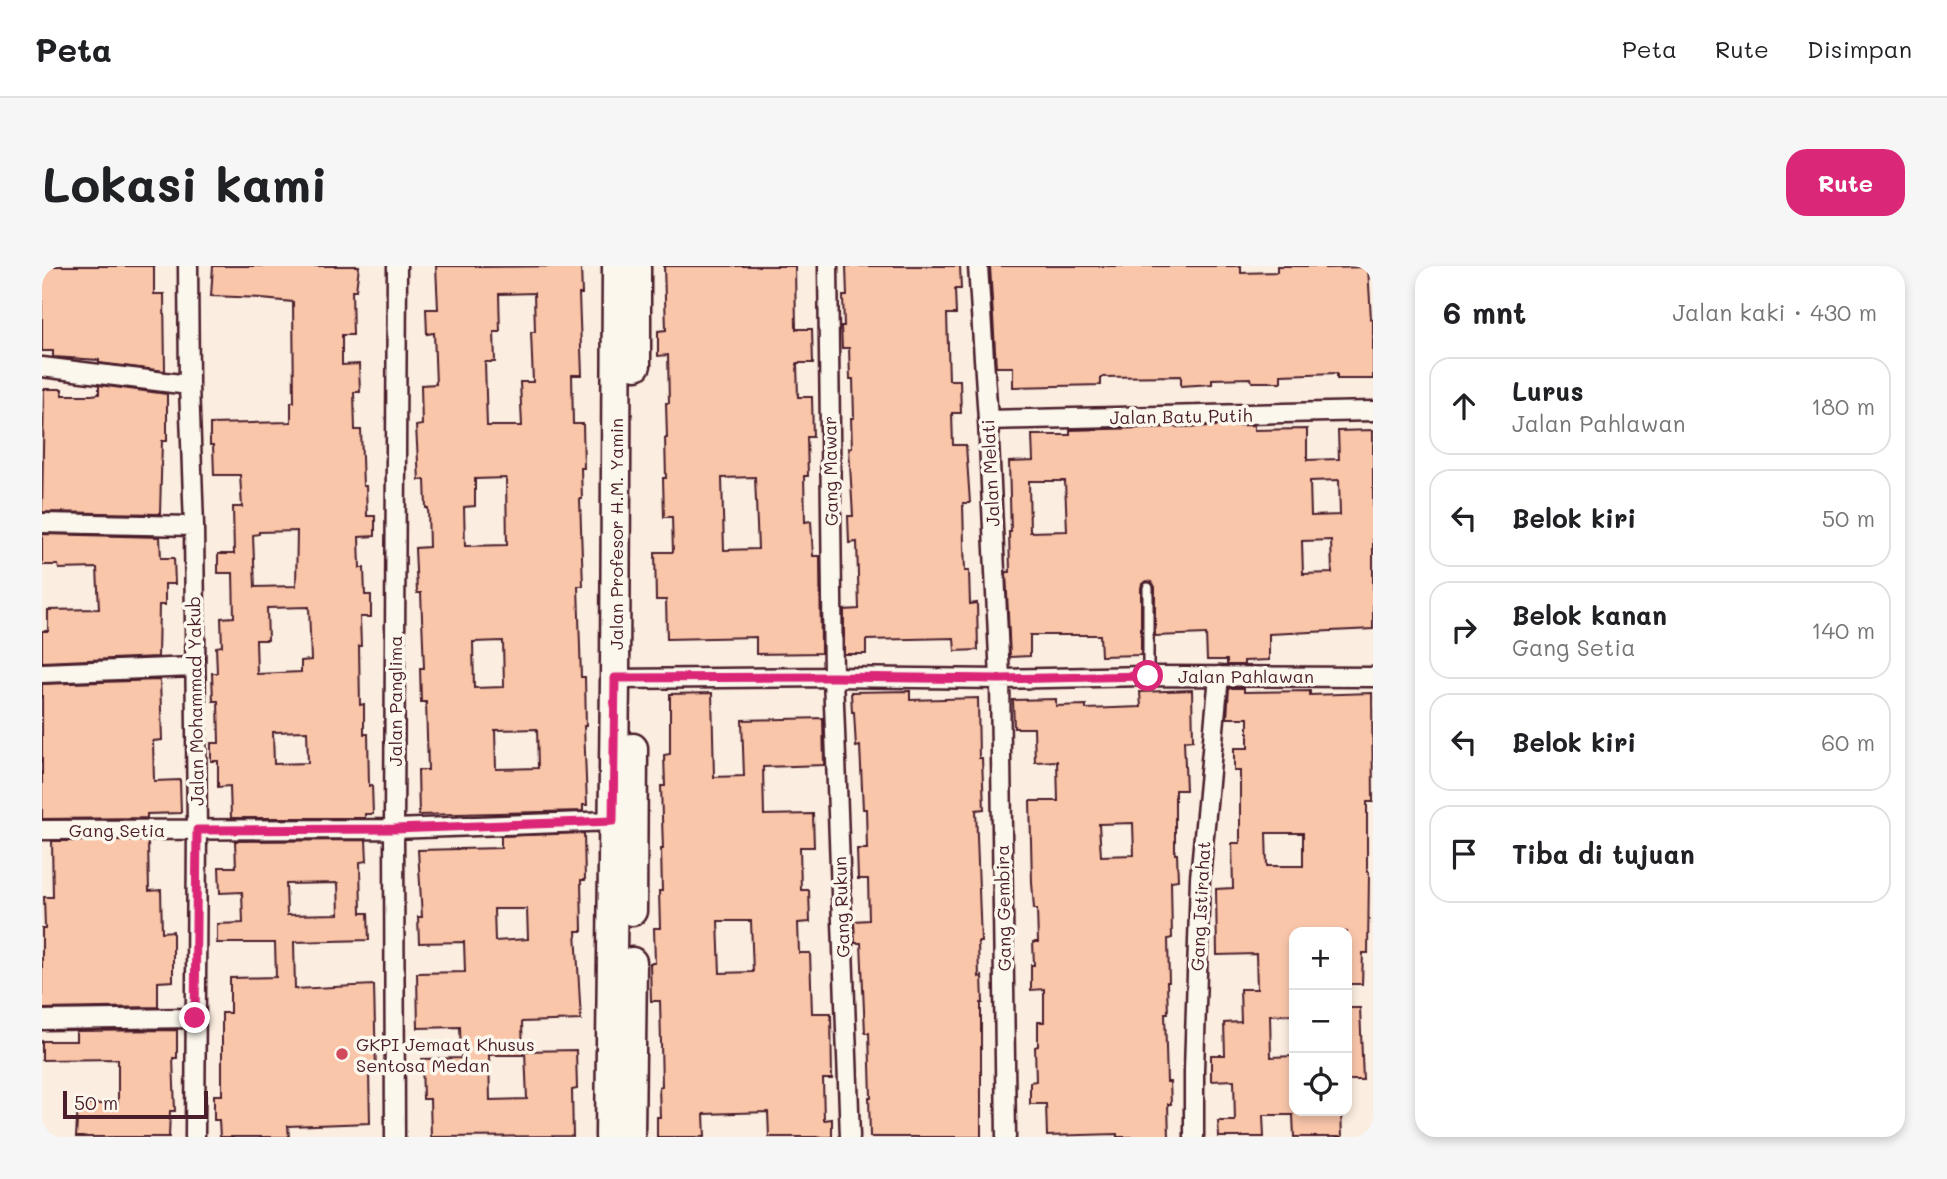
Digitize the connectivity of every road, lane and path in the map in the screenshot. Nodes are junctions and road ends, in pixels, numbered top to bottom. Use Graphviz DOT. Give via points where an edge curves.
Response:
graph roads {
  1 [pos="188,266"];
  2 [pos="397,266"];
  3 [pos="617,266"];
  4 [pos="636,266"];
  5 [pos="828,266"];
  6 [pos="978,266"];
  7 [pos="42,367"];
  8 [pos="189,385"];
  9 [pos="1373,411"];
  10 [pos="988,421"];
  11 [pos="42,523"];
  12 [pos="194,526"];
  13 [pos="1148,588"];
  14 [pos="194,667"];
  15 [pos="42,673"];
  16 [pos="1148,676"];
  17 [pos="1219,676"];
  18 [pos="833,677"];
  19 [pos="1373,677"];
  20 [pos="625,678"];
  21 [pos="1000,679"];
  22 [pos="613,821"];
  23 [pos="394,829"];
  24 [pos="42,830"];
  25 [pos="197,830"];
  26 [pos="195,1018"];
  27 [pos="42,1020"];
  28 [pos="195,1137"];
  29 [pos="395,1137"];
  30 [pos="610,1137"];
  31 [pos="630,1137"];
  32 [pos="850,1137"];
  33 [pos="1006,1137"];
  34 [pos="1194,1137"];
  1 -- 8 [label="street, Jalan Mohammad Yakub"];
  2 -- 23 [label="street, Jalan Panglima"];
  3 -- 20 [label="main road, Jalan Profesor H.M. Yamin"];
  4 -- 20 [label="main road, Jalan Profesor H.M. Yamin"];
  5 -- 18 [label="street, Gang Mawar"];
  6 -- 10 [label="street, Jalan Melati"];
  7 -- 8 [label="street"];
  8 -- 12 [label="street, Jalan Mohammad Yakub"];
  9 -- 10 [label="street, Jalan Batu Putih"];
  10 -- 21 [label="street, Jalan Melati"];
  11 -- 12 [label="street"];
  12 -- 14 [label="street, Jalan Mohammad Yakub"];
  13 -- 16 [label="lane"];
  14 -- 15 [label="street"];
  14 -- 25 [label="street, Jalan Mohammad Yakub"];
  16 -- 17 [label="street, Jalan Pahlawan"];
  16 -- 21 [label="street, Jalan Pahlawan"];
  17 -- 19 [label="street, Jalan Pahlawan"];
  17 -- 34 [label="street, Gang Istirahat" via="1200,878"];
  18 -- 20 [label="street, Jalan Pahlawan"];
  18 -- 21 [label="street, Jalan Pahlawan"];
  18 -- 32 [label="street, Gang Rukun"];
  20 -- 22 [label="main road, Jalan Profesor H.M. Yamin"];
  20 -- 31 [label="main road, Jalan Profesor H.M. Yamin"];
  21 -- 33 [label="street, Gang Gembira"];
  22 -- 23 [label="street, Gang Setia"];
  22 -- 30 [label="main road, Jalan Profesor H.M. Yamin"];
  23 -- 25 [label="street, Gang Setia"];
  23 -- 29 [label="street, Jalan Panglima"];
  24 -- 25 [label="street, Gang Setia"];
  25 -- 26 [label="street, Jalan Mohammad Yakub"];
  26 -- 27 [label="street"];
  26 -- 28 [label="street, Jalan Mohammad Yakub"];
}
